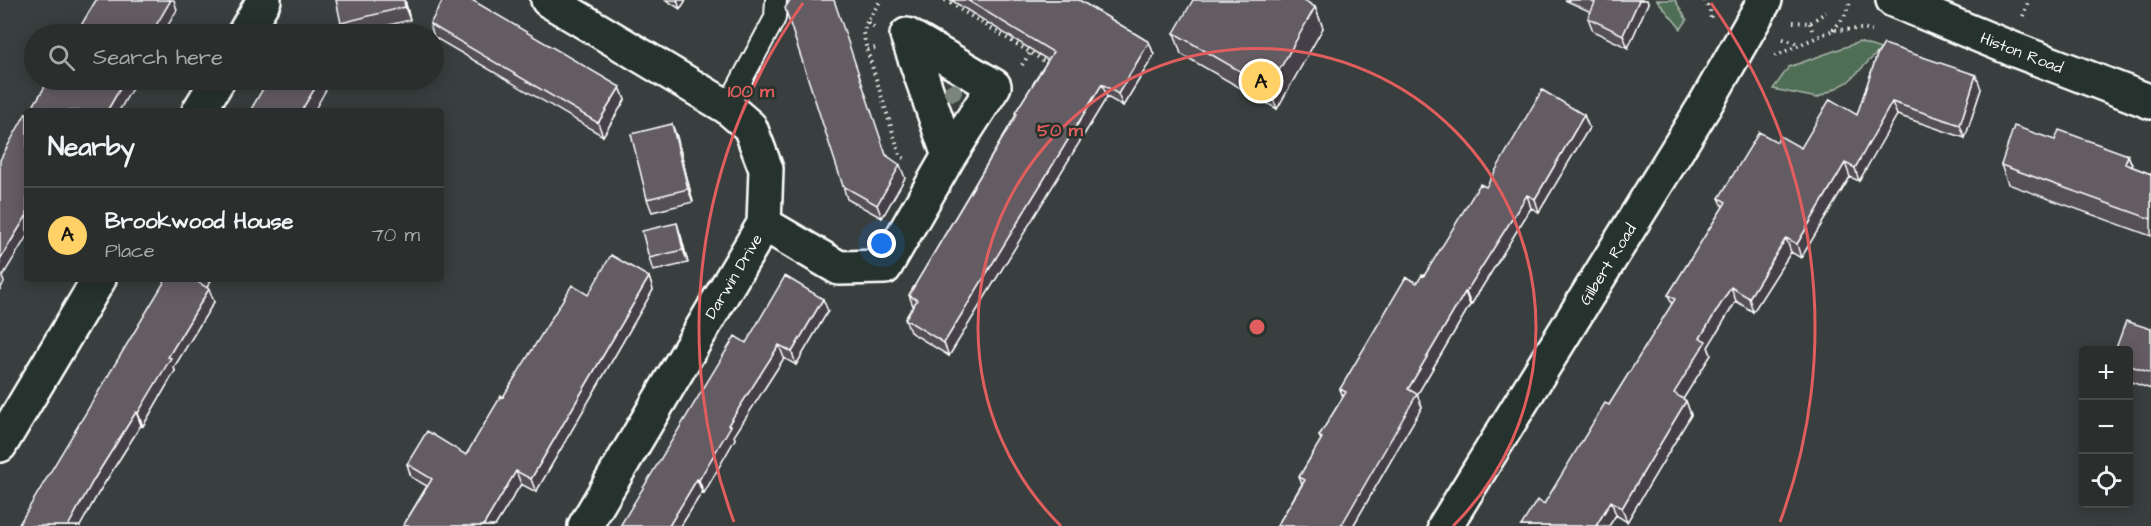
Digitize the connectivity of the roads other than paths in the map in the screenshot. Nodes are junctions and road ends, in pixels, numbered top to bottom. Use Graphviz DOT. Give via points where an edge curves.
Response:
graph roads {
  1 [pos="264,0"];
  2 [pos="548,0"];
  3 [pos="776,0"];
  4 [pos="1893,0"];
  5 [pos="1777,11"];
  6 [pos="250,24"];
  7 [pos="212,90"];
  8 [pos="2151,102"];
  9 [pos="727,107"];
  10 [pos="201,108"];
  11 [pos="949,156"];
  12 [pos="764,224"];
  13 [pos="97,282"];
  14 [pos="0,445"];
  15 [pos="585,526"];
  16 [pos="1445,526"];
  1 -- 6 [label="street"];
  2 -- 9 [label="street, Darwin Drive"];
  3 -- 9 [label="lane" via="775,18"];
  4 -- 8 [label="street, Histon Road"];
  5 -- 16 [label="street, Gilbert Road" via="1705,105"];
  7 -- 10 [label="street"];
  9 -- 12 [label="street, Darwin Drive" via="750,127 766,169"];
  11 -- 12 [label="street" via="885,267 839,268"];
  12 -- 15 [label="street, Darwin Drive"];
  13 -- 14 [label="street"];
}
